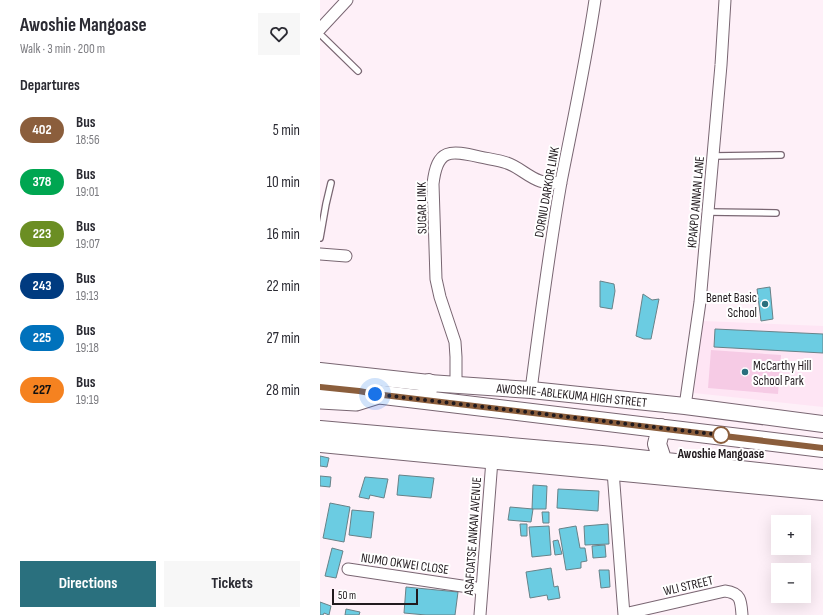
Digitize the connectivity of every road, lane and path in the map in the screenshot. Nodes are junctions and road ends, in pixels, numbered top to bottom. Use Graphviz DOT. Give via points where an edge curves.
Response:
graph roads {
  1 [pos="347,0"];
  2 [pos="595,0"];
  3 [pos="725,0"];
  4 [pos="320,29"];
  5 [pos="320,34"];
  6 [pos="358,71"];
  7 [pos="781,155"];
  8 [pos="713,156"];
  9 [pos="331,183"];
  10 [pos="561,183"];
  11 [pos="708,212"];
  12 [pos="776,213"];
  13 [pos="320,238"];
  14 [pos="320,254"];
  15 [pos="346,256"];
  16 [pos="320,371"];
  17 [pos="456,384"];
  18 [pos="320,387"];
  19 [pos="531,390"];
  20 [pos="428,391"];
  21 [pos="375,394"];
  22 [pos="320,398"];
  23 [pos="685,406"];
  24 [pos="823,424"];
  25 [pos="661,428"];
  26 [pos="320,430"];
  27 [pos="320,444"];
  28 [pos="823,448"];
  29 [pos="492,460"];
  30 [pos="664,462"];
  31 [pos="613,471"];
  32 [pos="823,479"];
  33 [pos="823,492"];
  34 [pos="348,569"];
  35 [pos="482,589"];
  36 [pos="480,615"];
  37 [pos="624,615"];
  38 [pos="742,615"];
  1 -- 4 [label="street"];
  2 -- 10 [label="street, DORNU DARKOR LINK"];
  3 -- 8 [label="street, KPAKPO ANNAN LANE"];
  5 -- 6 [label="lane"];
  7 -- 8 [label="lane"];
  8 -- 11 [label="street, KPAKPO ANNAN LANE"];
  9 -- 13 [label="lane"];
  10 -- 17 [label="street, SUGAR LINK" via="542,182 507,162 458,152 447,154 439,161 433,184 436,279 455,342"];
  10 -- 19 [label="street, DORNU DARKOR LINK"];
  11 -- 12 [label="lane"];
  11 -- 23 [label="street, KPAKPO ANNAN LANE" via="700,302"];
  14 -- 15 [label="street"];
  16 -- 20 [label="street, AWOSHIE-ABLEKUMA HIGH STREET"];
  17 -- 19 [label="street, AWOSHIE-ABLEKUMA HIGH STREET"];
  17 -- 20 [label="street, AWOSHIE-ABLEKUMA HIGH STREET"];
  18 -- 21 [label="main road, AWOSHIE-ABLEKUMA HIGH STREET"];
  19 -- 23 [label="street, AWOSHIE-ABLEKUMA HIGH STREET"];
  20 -- 21 [label="main road, AWOSHIE-ABLEKUMA HIGH STREET"];
  20 -- 25 [label="main road, AWOSHIE-ABLEKUMA HIGH STREET"];
  21 -- 22 [label="highway" via="356,400"];
  23 -- 24 [label="street, AWOSHIE-ABLEKUMA HIGH STREET"];
  25 -- 28 [label="main road, AWOSHIE-ABLEKUMA HIGH STREET"];
  25 -- 30 [label="main road" via="657,444"];
  26 -- 30 [label="main road"];
  27 -- 29 [label="street"];
  29 -- 31 [label="street"];
  29 -- 35 [label="street, ASAFOATSE ANKAN AVENUE"];
  30 -- 32 [label="main road"];
  31 -- 33 [label="street"];
  31 -- 37 [label="street"];
  34 -- 35 [label="street, NUMO OKWEI CLOSE"];
  35 -- 36 [label="street, ASAFOATSE ANKAN AVENUE"];
  37 -- 38 [label="street, WLI STREET" via="725,591 734,592 739,597"];
}
